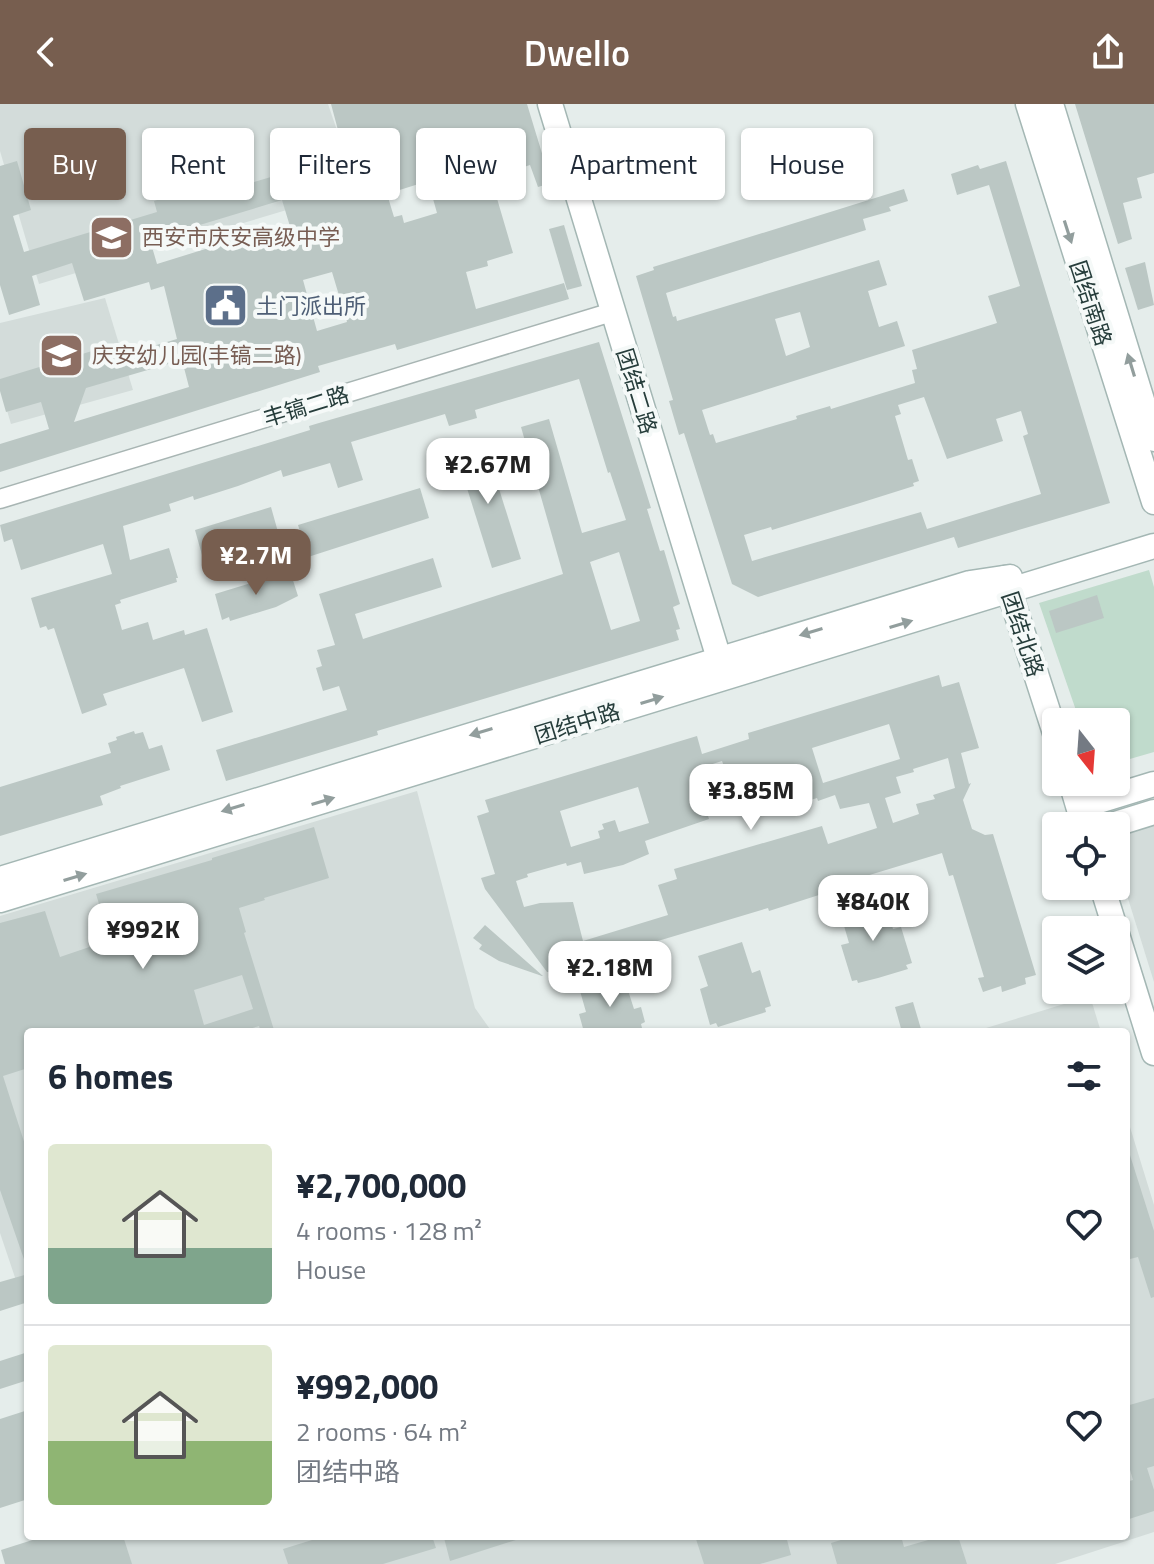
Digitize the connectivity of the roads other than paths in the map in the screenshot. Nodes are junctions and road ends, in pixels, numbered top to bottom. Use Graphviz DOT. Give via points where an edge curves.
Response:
graph roads {
  1 [pos="550,104"];
  2 [pos="1028,104"];
  3 [pos="1051,104"];
  4 [pos="612,312"];
  5 [pos="1154,439"];
  6 [pos="0,499"];
  7 [pos="1154,502"];
  8 [pos="1154,532"];
  9 [pos="1154,546"];
  10 [pos="1007,584"];
  11 [pos="722,668"];
  12 [pos="1047,708"];
  13 [pos="1154,784"];
  14 [pos="1092,812"];
  15 [pos="1154,812"];
  16 [pos="1130,819"];
  17 [pos="0,879"];
  18 [pos="0,900"];
  19 [pos="1106,900"];
  20 [pos="1154,1053"];
  1 -- 4 [label="street, 团结二路"];
  2 -- 7 [label="street, 团结南路, one-way"];
  5 -- 3 [label="street, 团结南路, one-way"];
  4 -- 6 [label="street, 丰镐二路"];
  4 -- 11 [label="street, 团结二路"];
  8 -- 10 [label="street, 团结中路"];
  9 -- 10 [label="street, 团结中路"];
  10 -- 11 [label="street, 团结中路"];
  10 -- 12 [label="street, 团结北路"];
  11 -- 17 [label="street, 团结中路, one-way"];
  18 -- 11 [label="street, 团结中路, one-way"];
  13 -- 14 [label="street"];
  15 -- 16 [label="street"];
  19 -- 20 [label="street"];
}
